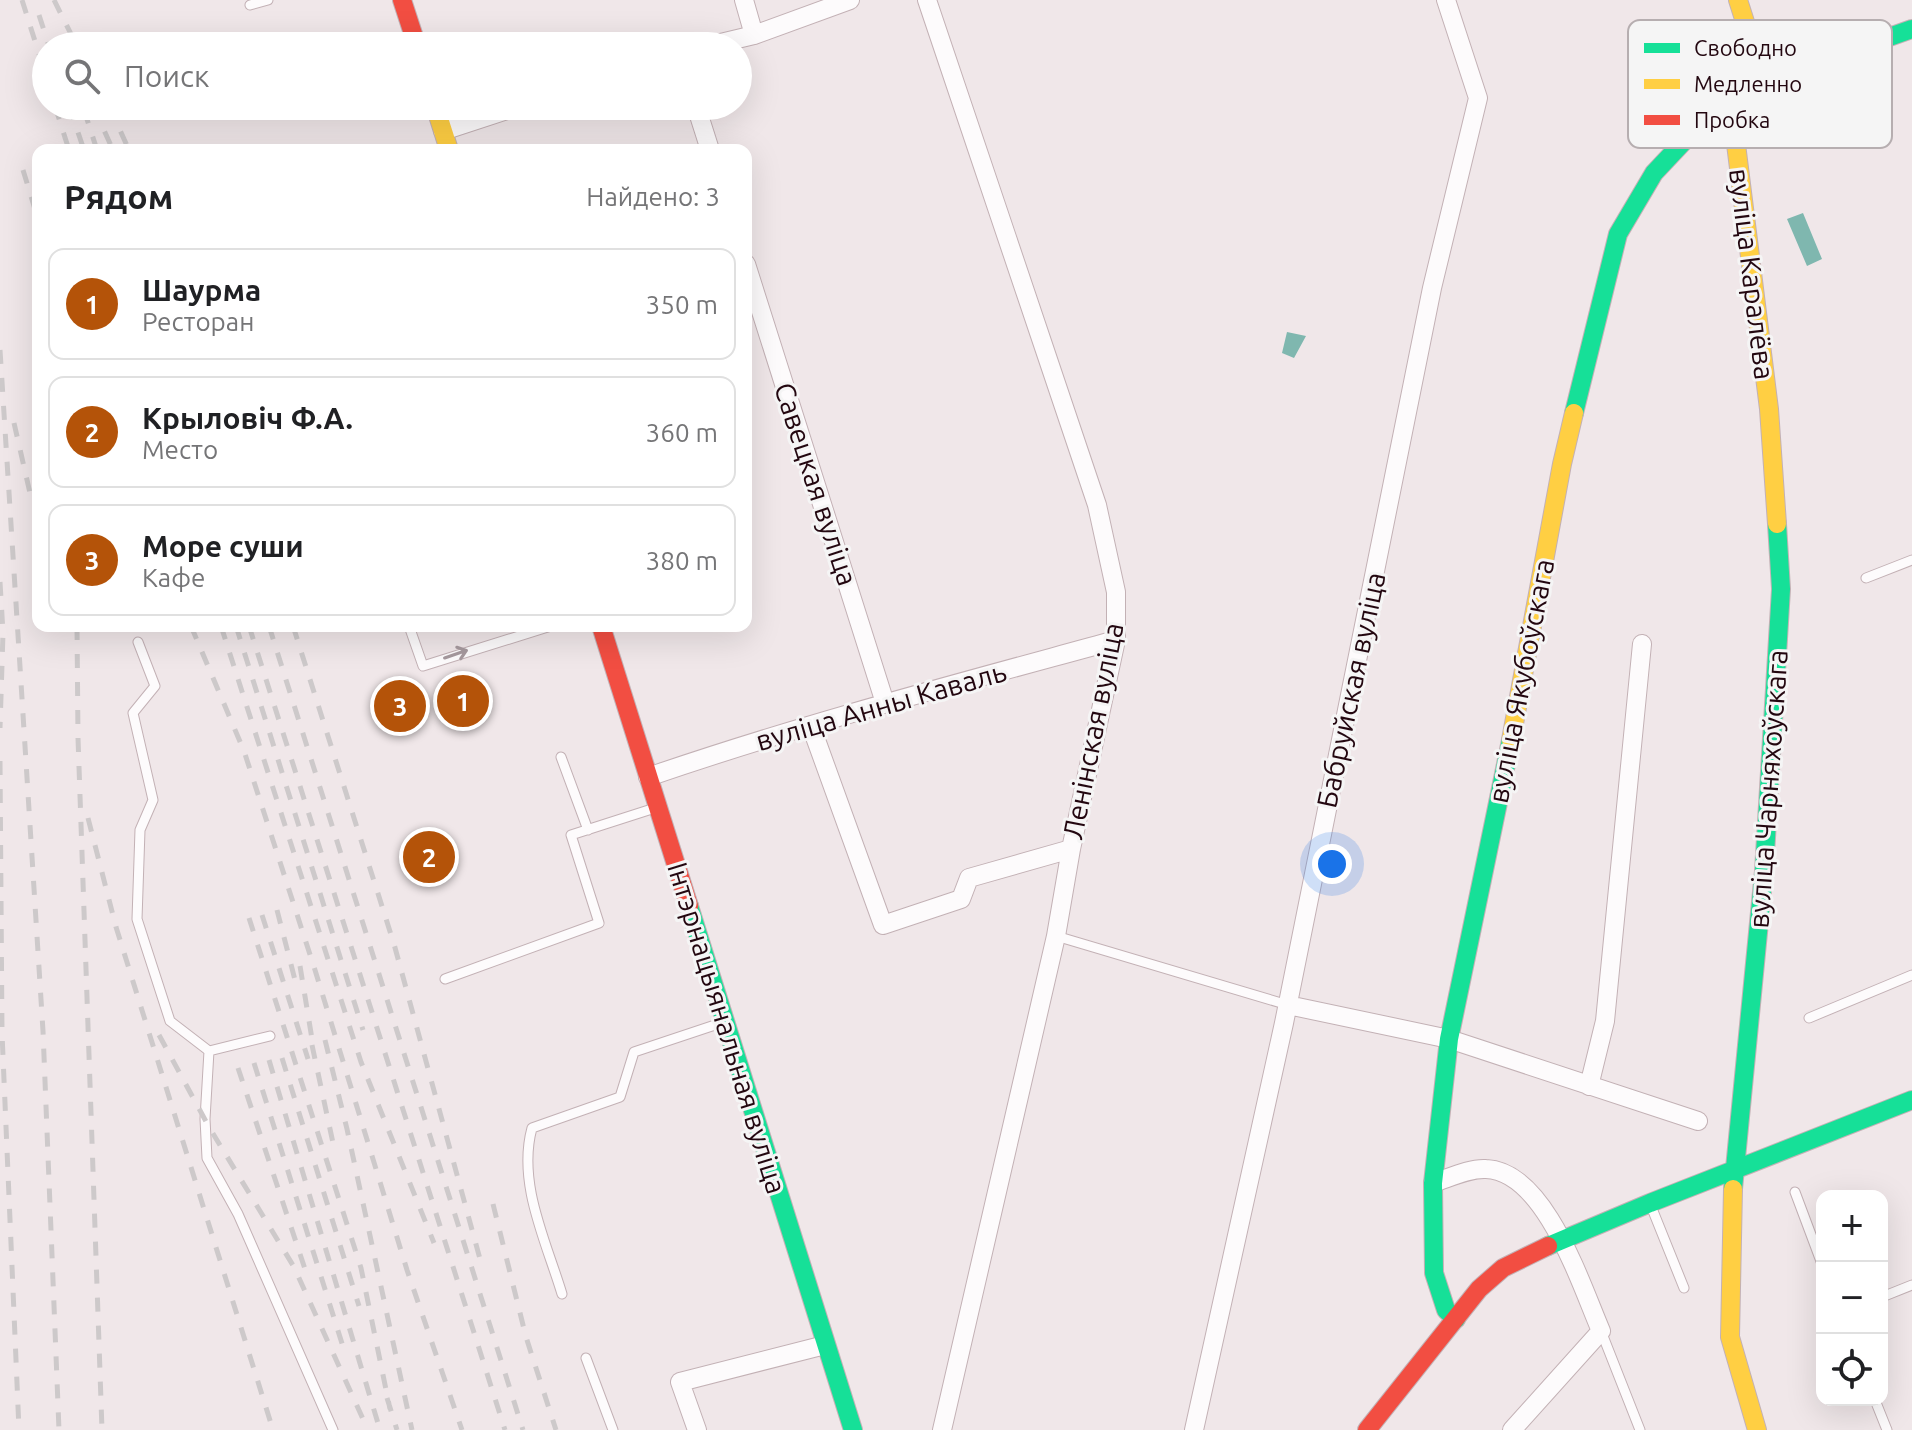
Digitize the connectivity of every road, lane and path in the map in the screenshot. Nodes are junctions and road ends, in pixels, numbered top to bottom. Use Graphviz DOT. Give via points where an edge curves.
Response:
graph roads {
  1 [pos="268,0"];
  2 [pos="402,0"];
  3 [pos="744,0"];
  4 [pos="850,0"];
  5 [pos="927,0"];
  6 [pos="1446,0"];
  7 [pos="1738,0"];
  8 [pos="250,5"];
  9 [pos="1744,20"];
  10 [pos="1912,29"];
  11 [pos="412,32"];
  12 [pos="754,35"];
  13 [pos="1892,36"];
  14 [pos="439,120"];
  15 [pos="476,120"];
  16 [pos="700,120"];
  17 [pos="443,131"];
  18 [pos="447,144"];
  19 [pos="708,144"];
  20 [pos="1678,148"];
  21 [pos="1736,148"];
  22 [pos="752,283"];
  23 [pos="1769,409"];
  24 [pos="1912,560"];
  25 [pos="1866,578"];
  26 [pos="411,632"];
  27 [pos="532,632"];
  28 [pos="603,632"];
  29 [pos="1116,640"];
  30 [pos="138,642"];
  31 [pos="1642,644"];
  32 [pos="885,703"];
  33 [pos="811,726"];
  34 [pos="561,757"];
  35 [pos="648,777"];
  36 [pos="658,807"];
  37 [pos="588,830"];
  38 [pos="1071,849"];
  39 [pos="1056,936"];
  40 [pos="1912,975"];
  41 [pos="445,979"];
  42 [pos="1288,1005"];
  43 [pos="1809,1018"];
  44 [pos="727,1021"];
  45 [pos="270,1036"];
  46 [pos="1449,1039"];
  47 [pos="209,1051"];
  48 [pos="1589,1086"];
  49 [pos="1912,1100"];
  50 [pos="1698,1121"];
  51 [pos="1735,1169"];
  52 [pos="1433,1183"];
  53 [pos="1795,1192"];
  54 [pos="1650,1203"];
  55 [pos="1561,1240"];
  56 [pos="1821,1262"];
  57 [pos="1912,1285"];
  58 [pos="1684,1288"];
  59 [pos="562,1294"];
  60 [pos="1888,1295"];
  61 [pos="1456,1319"];
  62 [pos="1601,1331"];
  63 [pos="825,1345"];
  64 [pos="586,1358"];
  65 [pos="1877,1406"];
  66 [pos="333,1430"];
  67 [pos="613,1430"];
  68 [pos="697,1430"];
  69 [pos="853,1430"];
  70 [pos="942,1430"];
  71 [pos="1194,1430"];
  72 [pos="1367,1430"];
  73 [pos="1512,1430"];
  74 [pos="1640,1430"];
  75 [pos="1757,1430"];
  76 [pos="1887,1430"];
  1 -- 8 [label="lane"];
  2 -- 11 [label="street"];
  3 -- 12 [label="street"];
  4 -- 12 [label="street"];
  5 -- 29 [label="street, Ленінская вуліца" via="1097,505 1116,592"];
  6 -- 42 [label="street, Бабруйская вуліца" via="1478,98 1432,288"];
  7 -- 9 [label="street, вуліца Каралёва"];
  10 -- 13 [label="street, вуліца Якубоўскага"];
  14 -- 17 [label="street"];
  15 -- 17 [label="street"];
  16 -- 19 [label="street"];
  17 -- 18 [label="street"];
  20 -- 46 [label="street, вуліца Якубоўскага" via="1654,173 1618,234 1562,464"];
  21 -- 23 [label="street, вуліца Каралёва"];
  22 -- 32 [label="street, Савецкая вуліца"];
  23 -- 51 [label="street, вуліца Чарняхоўскага" via="1781,589 1778,666"];
  24 -- 25 [label="lane"];
  26 -- 27 [label="lane, one-way" via="423,666"];
  28 -- 35 [label="street, Інтэрнацыянальная вуліца"];
  29 -- 32 [label="street, вуліца Анны Каваль"];
  29 -- 38 [label="street, Ленінская вуліца"];
  30 -- 47 [label="lane" via="155,686 133,713 153,800 140,830 137,919 170,1021"];
  31 -- 48 [label="street" via="1605,1021"];
  32 -- 33 [label="street, вуліца Анны Каваль"];
  33 -- 35 [label="street, вуліца Анны Каваль"];
  33 -- 38 [label="street" via="883,925 961,899 969,878"];
  34 -- 37 [label="lane"];
  35 -- 36 [label="street, Інтэрнацыянальная вуліца"];
  36 -- 37 [label="lane"];
  36 -- 44 [label="street, Інтэрнацыянальная вуліца"];
  37 -- 41 [label="lane" via="571,835 599,923"];
  38 -- 39 [label="street, Ленінская вуліца"];
  39 -- 42 [label="lane"];
  39 -- 70 [label="street, Ленінская вуліца"];
  40 -- 43 [label="lane"];
  42 -- 46 [label="street"];
  42 -- 71 [label="street, Бабруйская вуліца"];
  44 -- 59 [label="lane" via="634,1052 620,1097 532,1128 526,1149 530,1192"];
  44 -- 63 [label="street, Інтэрнацыянальная вуліца"];
  45 -- 47 [label="lane"];
  46 -- 48 [label="street"];
  46 -- 52 [label="street, вуліца Якубоўскага"];
  47 -- 66 [label="lane" via="207,1158 238,1214"];
  48 -- 50 [label="street"];
  49 -- 51 [label="street"];
  51 -- 54 [label="street"];
  51 -- 75 [label="street, вуліца Чарняхоўскага" via="1730,1337"];
  52 -- 55 [label="street" via="1485,1168 1511,1174 1527,1187"];
  52 -- 61 [label="street, вуліца Якубоўскага" via="1434,1273 1446,1310"];
  53 -- 56 [label="lane"];
  54 -- 55 [label="street"];
  54 -- 58 [label="lane"];
  55 -- 61 [label="street" via="1491,1277"];
  55 -- 62 [label="street"];
  57 -- 60 [label="lane"];
  61 -- 72 [label="street"];
  62 -- 73 [label="street"];
  62 -- 74 [label="lane"];
  63 -- 68 [label="street" via="680,1382"];
  63 -- 69 [label="street, Інтэрнацыянальная вуліца"];
  64 -- 67 [label="lane"];
  65 -- 76 [label="lane"];
}
